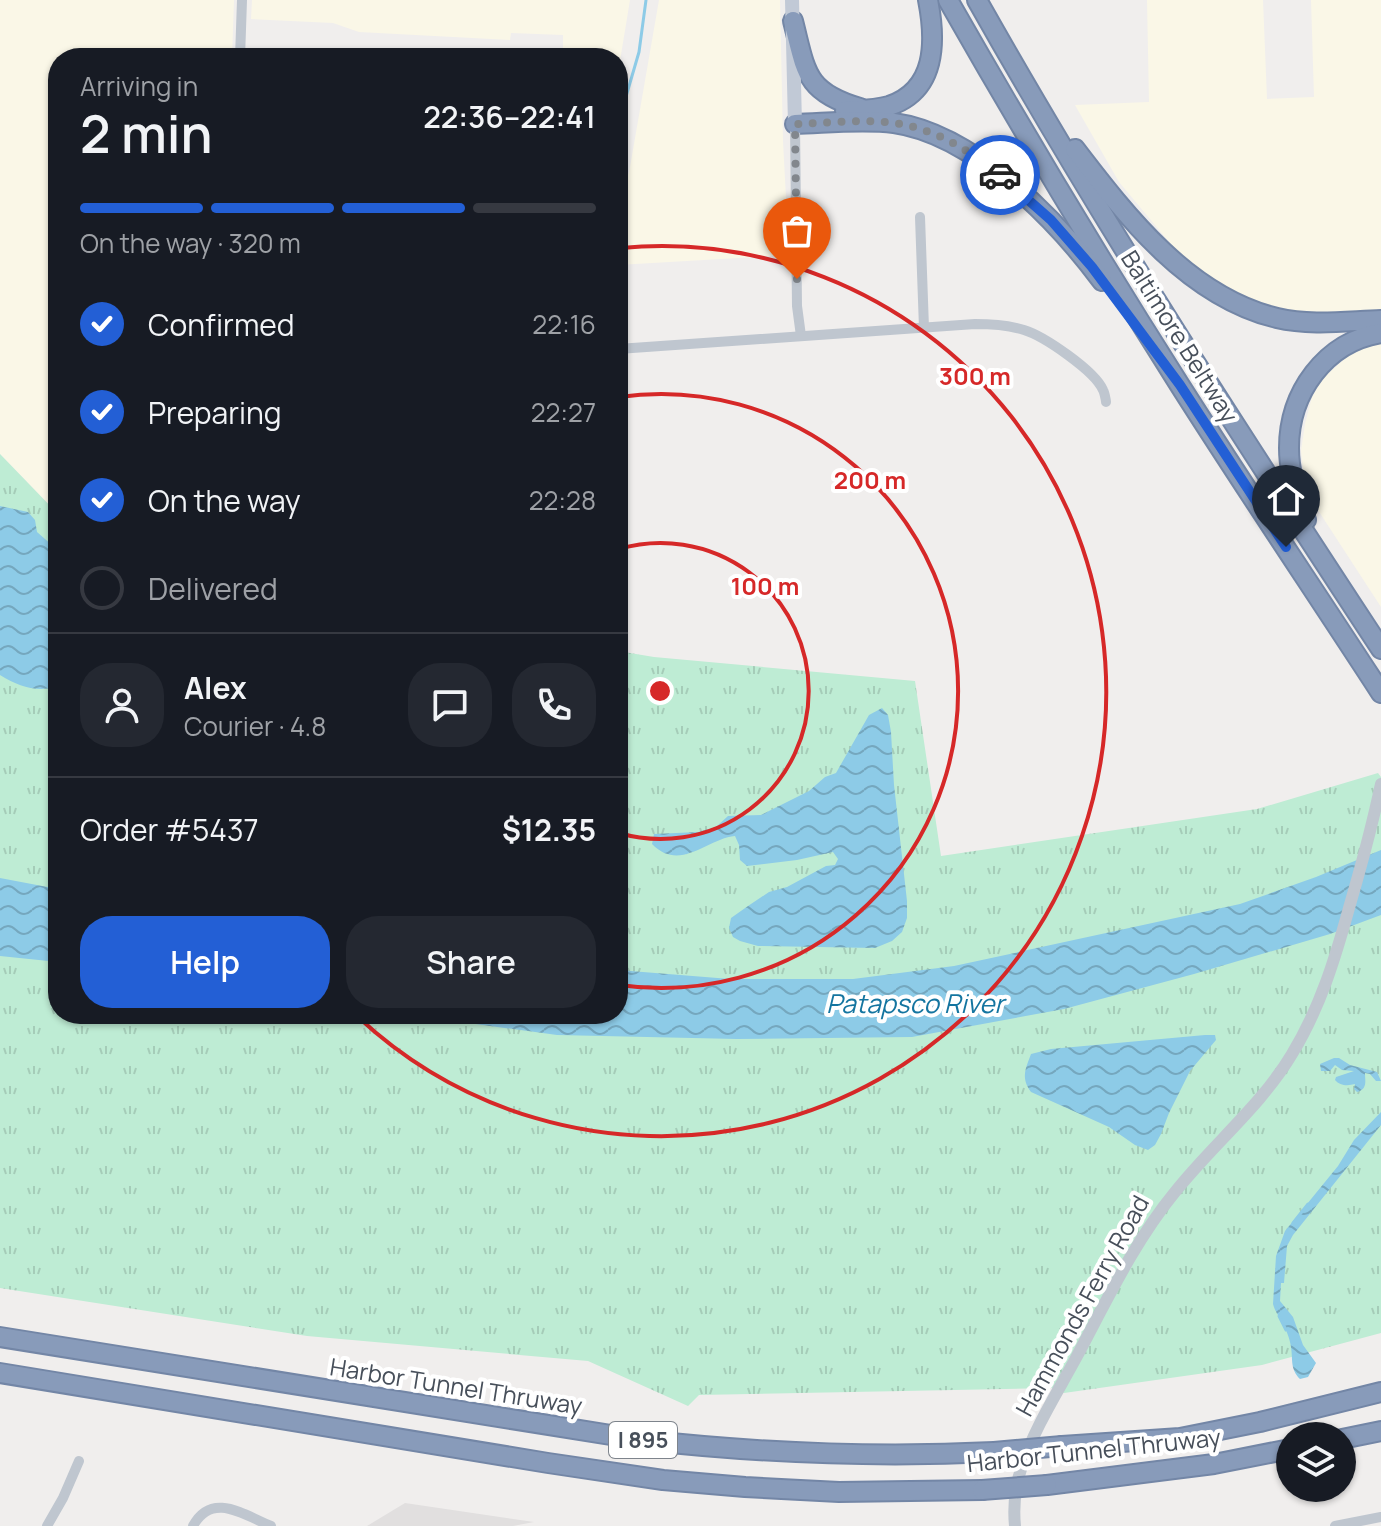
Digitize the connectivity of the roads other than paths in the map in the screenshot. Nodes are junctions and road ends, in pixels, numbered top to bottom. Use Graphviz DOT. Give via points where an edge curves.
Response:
graph roads {
  1 [pos="242,0"];
  2 [pos="792,0"];
  3 [pos="928,0"];
  4 [pos="948,0"];
  5 [pos="977,0"];
  6 [pos="793,21"];
  7 [pos="240,48"];
  8 [pos="1024,83"];
  9 [pos="867,110"];
  10 [pos="795,118"];
  11 [pos="920,217"];
  12 [pos="1381,320"];
  13 [pos="924,328"];
  14 [pos="1381,333"];
  15 [pos="801,336"];
  16 [pos="628,348"];
  17 [pos="1180,385"];
  18 [pos="1106,402"];
  19 [pos="1327,567"];
  20 [pos="1381,649"];
  21 [pos="1381,693"];
  22 [pos="1381,784"];
  23 [pos="0,1337"];
  24 [pos="0,1373"];
  25 [pos="1381,1392"];
  26 [pos="1381,1431"];
  27 [pos="1356,1436"];
  28 [pos="1381,1440"];
  29 [pos="1356,1444"];
  30 [pos="1276,1454"];
  31 [pos="79,1461"];
  32 [pos="1381,1517"];
  33 [pos="47,1526"];
  34 [pos="193,1526"];
  35 [pos="271,1526"];
  36 [pos="1015,1526"];
  37 [pos="1335,1526"];
  1 -- 7 [label="street"];
  2 -- 6 [label="main road"];
  3 -- 9 [label="highway" via="934,37 926,73 906,97"];
  4 -- 17 [label="highway, Baltimore Beltway"];
  5 -- 8 [label="highway, Baltimore Beltway"];
  6 -- 9 [label="highway" via="809,78 840,103"];
  6 -- 10 [label="main road"];
  8 -- 12 [label="highway" via="1122,210 1197,279 1239,304 1279,318"];
  8 -- 19 [label="highway, Baltimore Beltway"];
  9 -- 10 [label="highway"];
  10 -- 15 [label="street"];
  10 -- 17 [label="highway" via="917,128 980,159 1072,242"];
  11 -- 13 [label="street"];
  13 -- 15 [label="street"];
  13 -- 18 [label="street" via="999,324 1028,331 1092,374"];
  14 -- 19 [label="highway" via="1351,342 1319,365 1305,385 1290,428 1291,472"];
  15 -- 16 [label="street"];
  17 -- 21 [label="highway, Baltimore Beltway"];
  19 -- 20 [label="highway, Baltimore Beltway"];
  22 -- 36 [label="street, Hammonds Ferry Road" via="1335,959 1316,1010 1278,1076 1176,1190 1127,1263 1028,1450 1016,1490"];
  23 -- 25 [label="highway, Harbor Tunnel Thruway / I 895, bridge" via="654,1442 825,1455 994,1452 1180,1438"];
  24 -- 30 [label="highway, Harbor Tunnel Thruway / I 895, bridge" via="548,1463 745,1487 982,1490"];
  26 -- 27 [label="highway"];
  28 -- 29 [label="highway"];
  31 -- 33 [label="street"];
  32 -- 37 [label="street"];
  34 -- 35 [label="street" via="203,1512 220,1507"];
}
